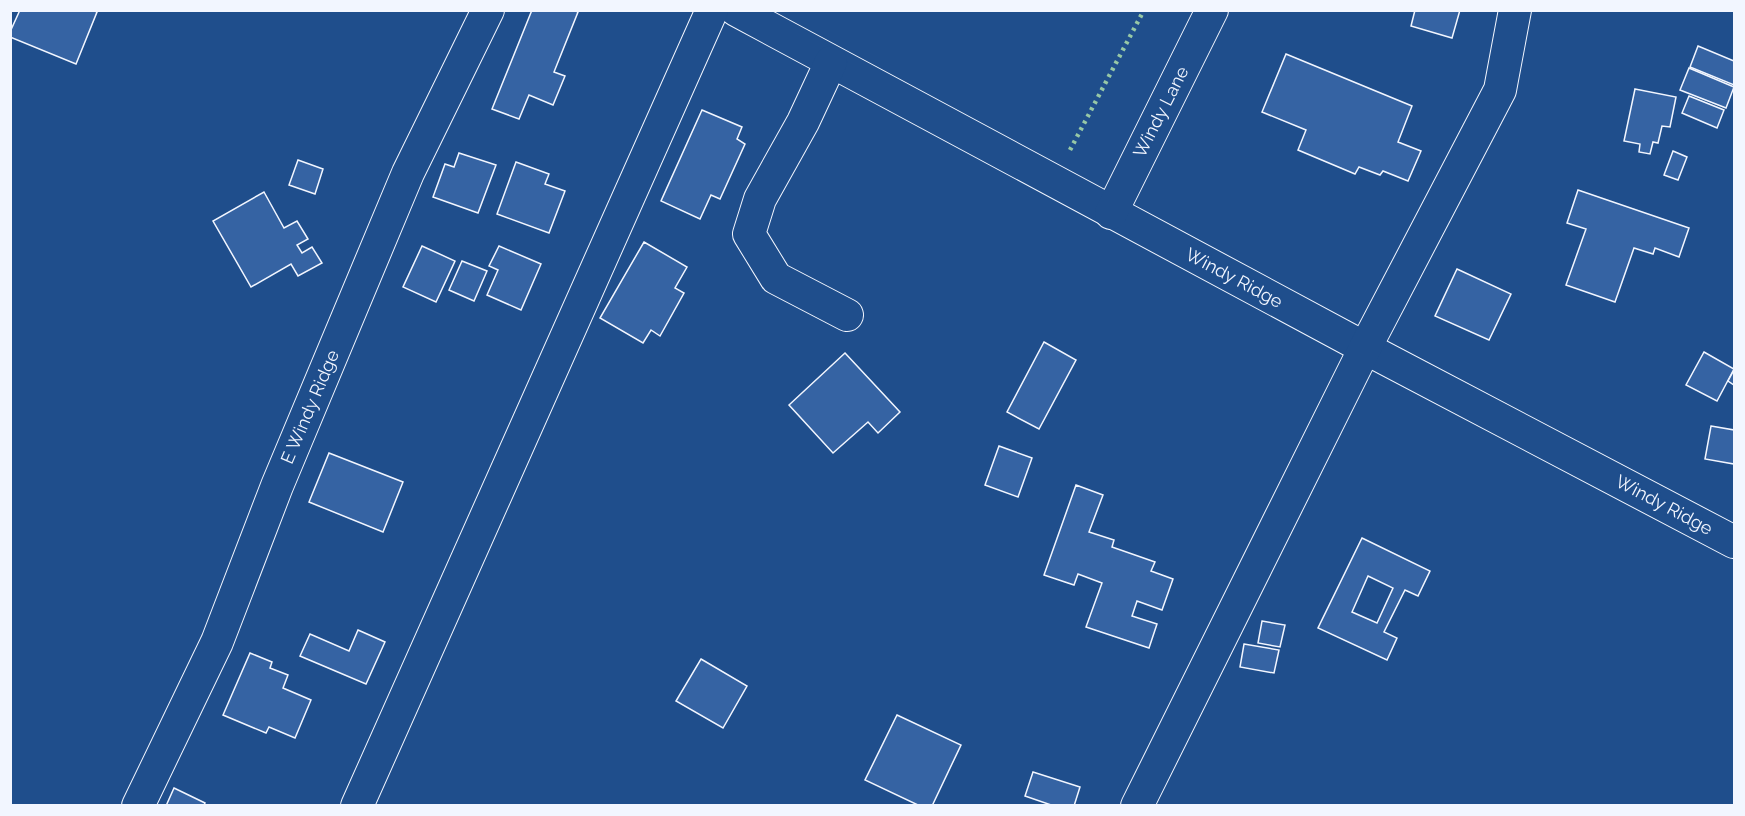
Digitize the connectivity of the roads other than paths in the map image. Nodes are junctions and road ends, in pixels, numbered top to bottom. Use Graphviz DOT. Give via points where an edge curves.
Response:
graph roads {
  1 [pos="488,10"];
  2 [pos="712,10"];
  3 [pos="736,10"];
  4 [pos="1212,10"];
  5 [pos="1515,10"];
  6 [pos="831,62"];
  7 [pos="1111,213"];
  8 [pos="847,315"];
  9 [pos="1365,348"];
  10 [pos="1734,542"];
  11 [pos="138,806"];
  12 [pos="357,806"];
  13 [pos="1137,806"];
  1 -- 11 [label="street, E Windy Ridge" via="408,173 277,486 217,642"];
  2 -- 12 [label="street"];
  3 -- 6 [label="street, Windy Ridge"];
  4 -- 7 [label="street, Windy Lane"];
  5 -- 9 [label="street" via="1500,90"];
  6 -- 7 [label="street, Windy Ridge"];
  6 -- 8 [label="street" via="760,200 749,234 776,278"];
  7 -- 9 [label="street, Windy Ridge"];
  9 -- 10 [label="street, Windy Ridge"];
  9 -- 13 [label="street"];
}
